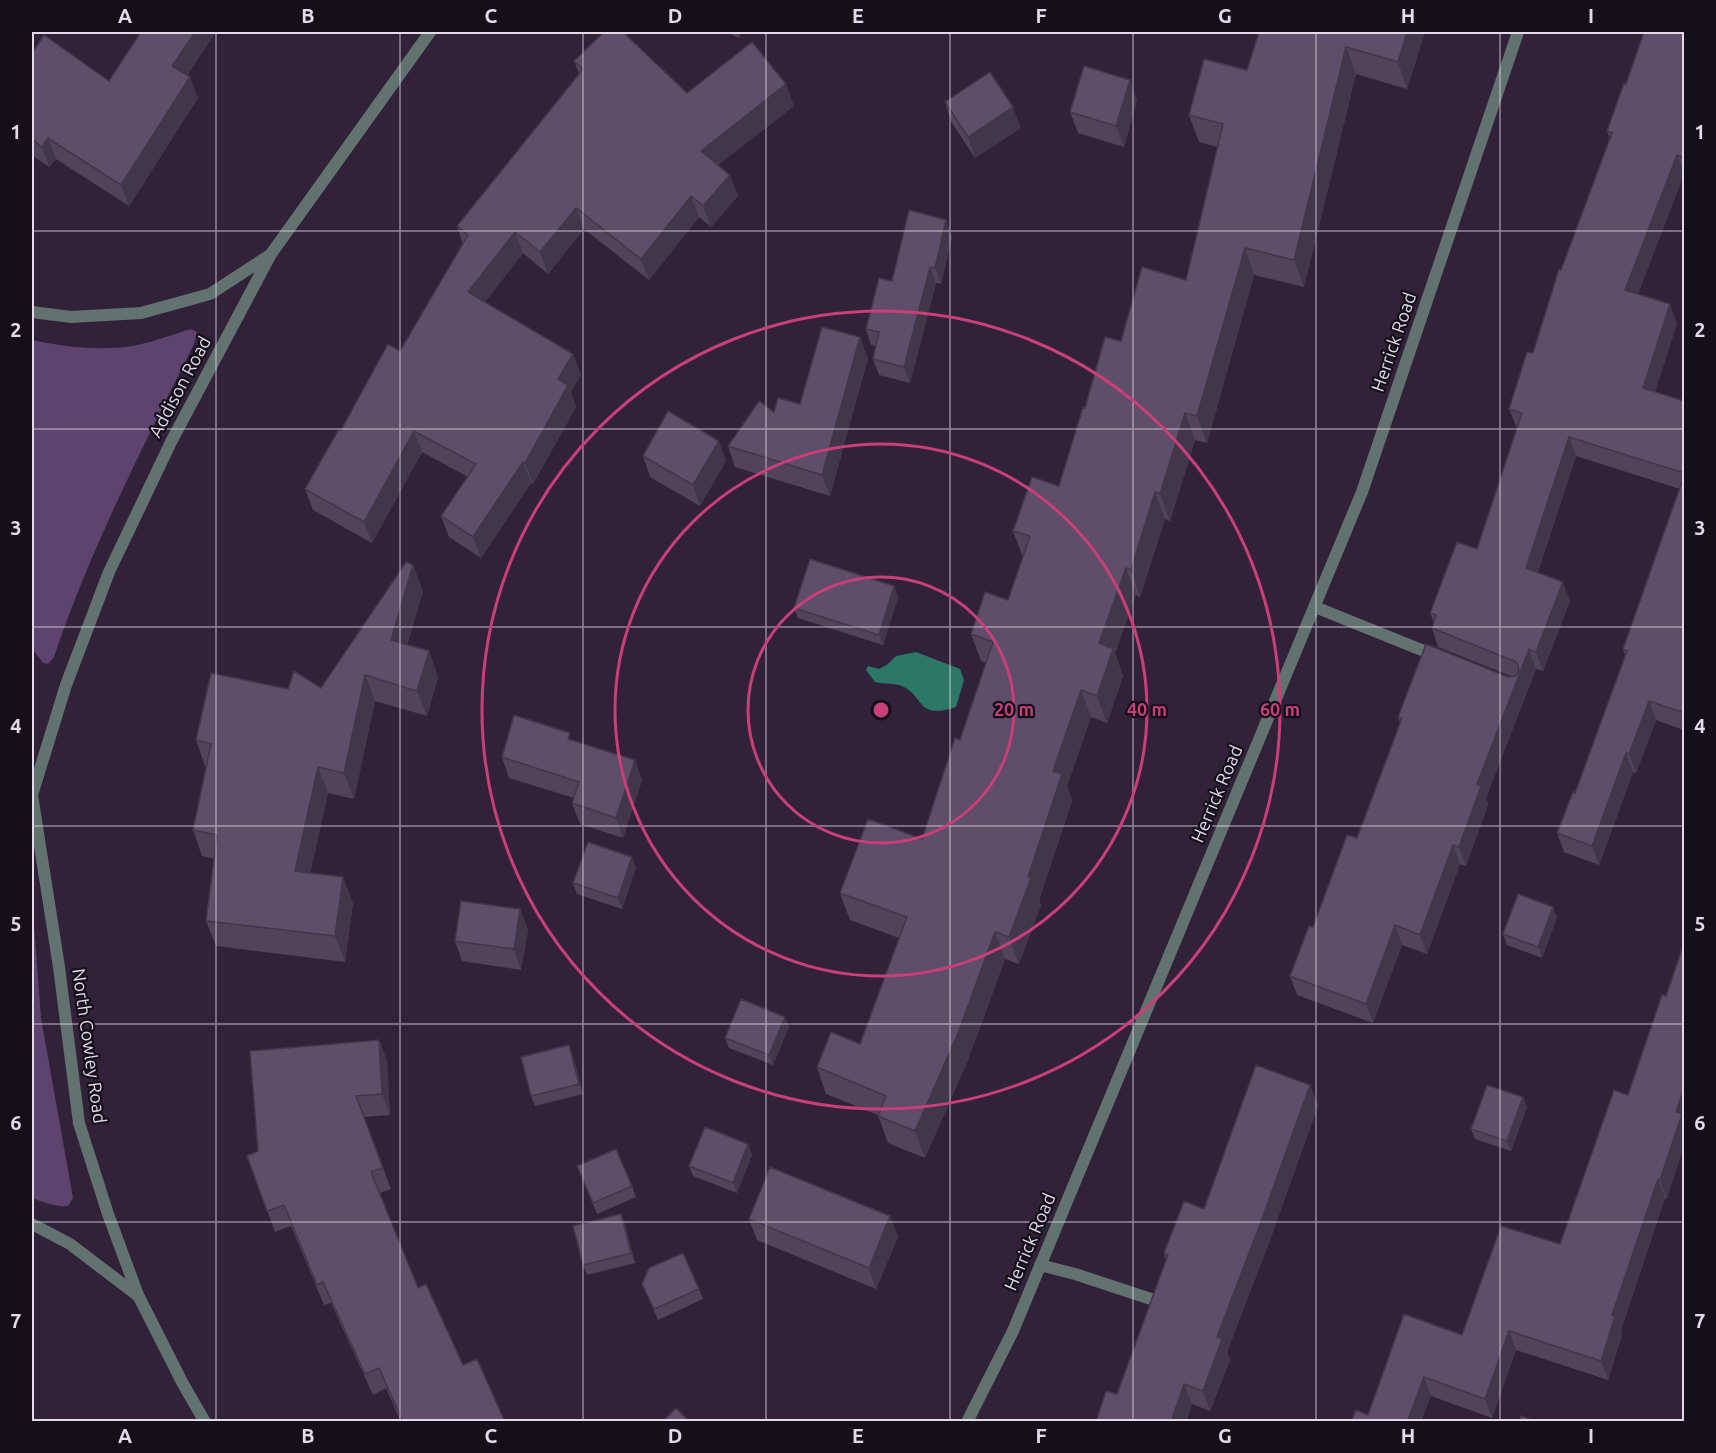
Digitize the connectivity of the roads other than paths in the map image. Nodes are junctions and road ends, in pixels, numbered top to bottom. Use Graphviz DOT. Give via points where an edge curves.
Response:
graph roads {
  1 [pos="430,32"];
  2 [pos="1518,32"];
  3 [pos="271,255"];
  4 [pos="32,312"];
  5 [pos="1315,607"];
  6 [pos="1455,663"];
  7 [pos="32,795"];
  8 [pos="32,1224"];
  9 [pos="1040,1265"];
  10 [pos="138,1295"];
  11 [pos="1151,1299"];
  12 [pos="205,1422"];
  13 [pos="966,1422"];
  1 -- 3 [label="street, Addison Road"];
  2 -- 5 [label="street, Herrick Road" via="1362,492"];
  3 -- 4 [label="street" via="210,294 141,314 71,317"];
  3 -- 7 [label="street, Addison Road" via="171,442 109,572 66,685"];
  5 -- 6 [label="street"];
  5 -- 9 [label="street, Herrick Road"];
  7 -- 10 [label="street, North Cowley Road" via="80,1123"];
  8 -- 10 [label="street, North Cowley Road" via="70,1244"];
  9 -- 11 [label="street"];
  9 -- 13 [label="street, Herrick Road" via="1013,1331"];
  10 -- 12 [label="street, North Cowley Road"];
}
